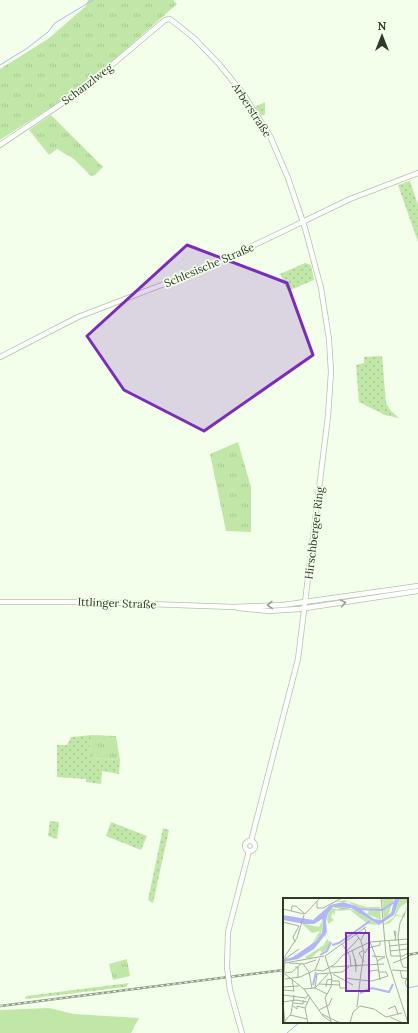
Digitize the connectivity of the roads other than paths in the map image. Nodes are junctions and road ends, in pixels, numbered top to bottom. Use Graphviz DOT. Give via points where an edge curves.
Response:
graph roads {
  1 [pos="170,19"];
  2 [pos="0,145"];
  3 [pos="418,173"];
  4 [pos="303,221"];
  5 [pos="0,357"];
  6 [pos="418,586"];
  7 [pos="418,591"];
  8 [pos="0,602"];
  9 [pos="306,602"];
  10 [pos="234,607"];
  11 [pos="304,609"];
  12 [pos="242,1033"];
  1 -- 2 [label="street, Schanzlweg" via="165,20 82,90"];
  1 -- 4 [label="street, Arberstraße" via="220,64 251,105 282,161"];
  3 -- 4 [label="street, Schlesische Straße"];
  4 -- 5 [label="street, Schlesische Straße" via="211,266 78,317"];
  4 -- 9 [label="street, Hirschberger Ring" via="325,311 331,372"];
  6 -- 9 [label="street, Ittlinger Straße"];
  11 -- 7 [label="street, Ittlinger Straße, one-way"];
  8 -- 10 [label="street, Ittlinger Straße"];
  9 -- 10 [label="street, Ittlinger Straße, one-way"];
  9 -- 11 [label="street, Hirschberger Ring"];
  10 -- 11 [label="street, Ittlinger Straße" via="269,611"];
  11 -- 12 [label="street, Hirschberger Ring, bridge" via="294,678 251,841 255,847 249,851 228,932 227,967 230,990"];
}
